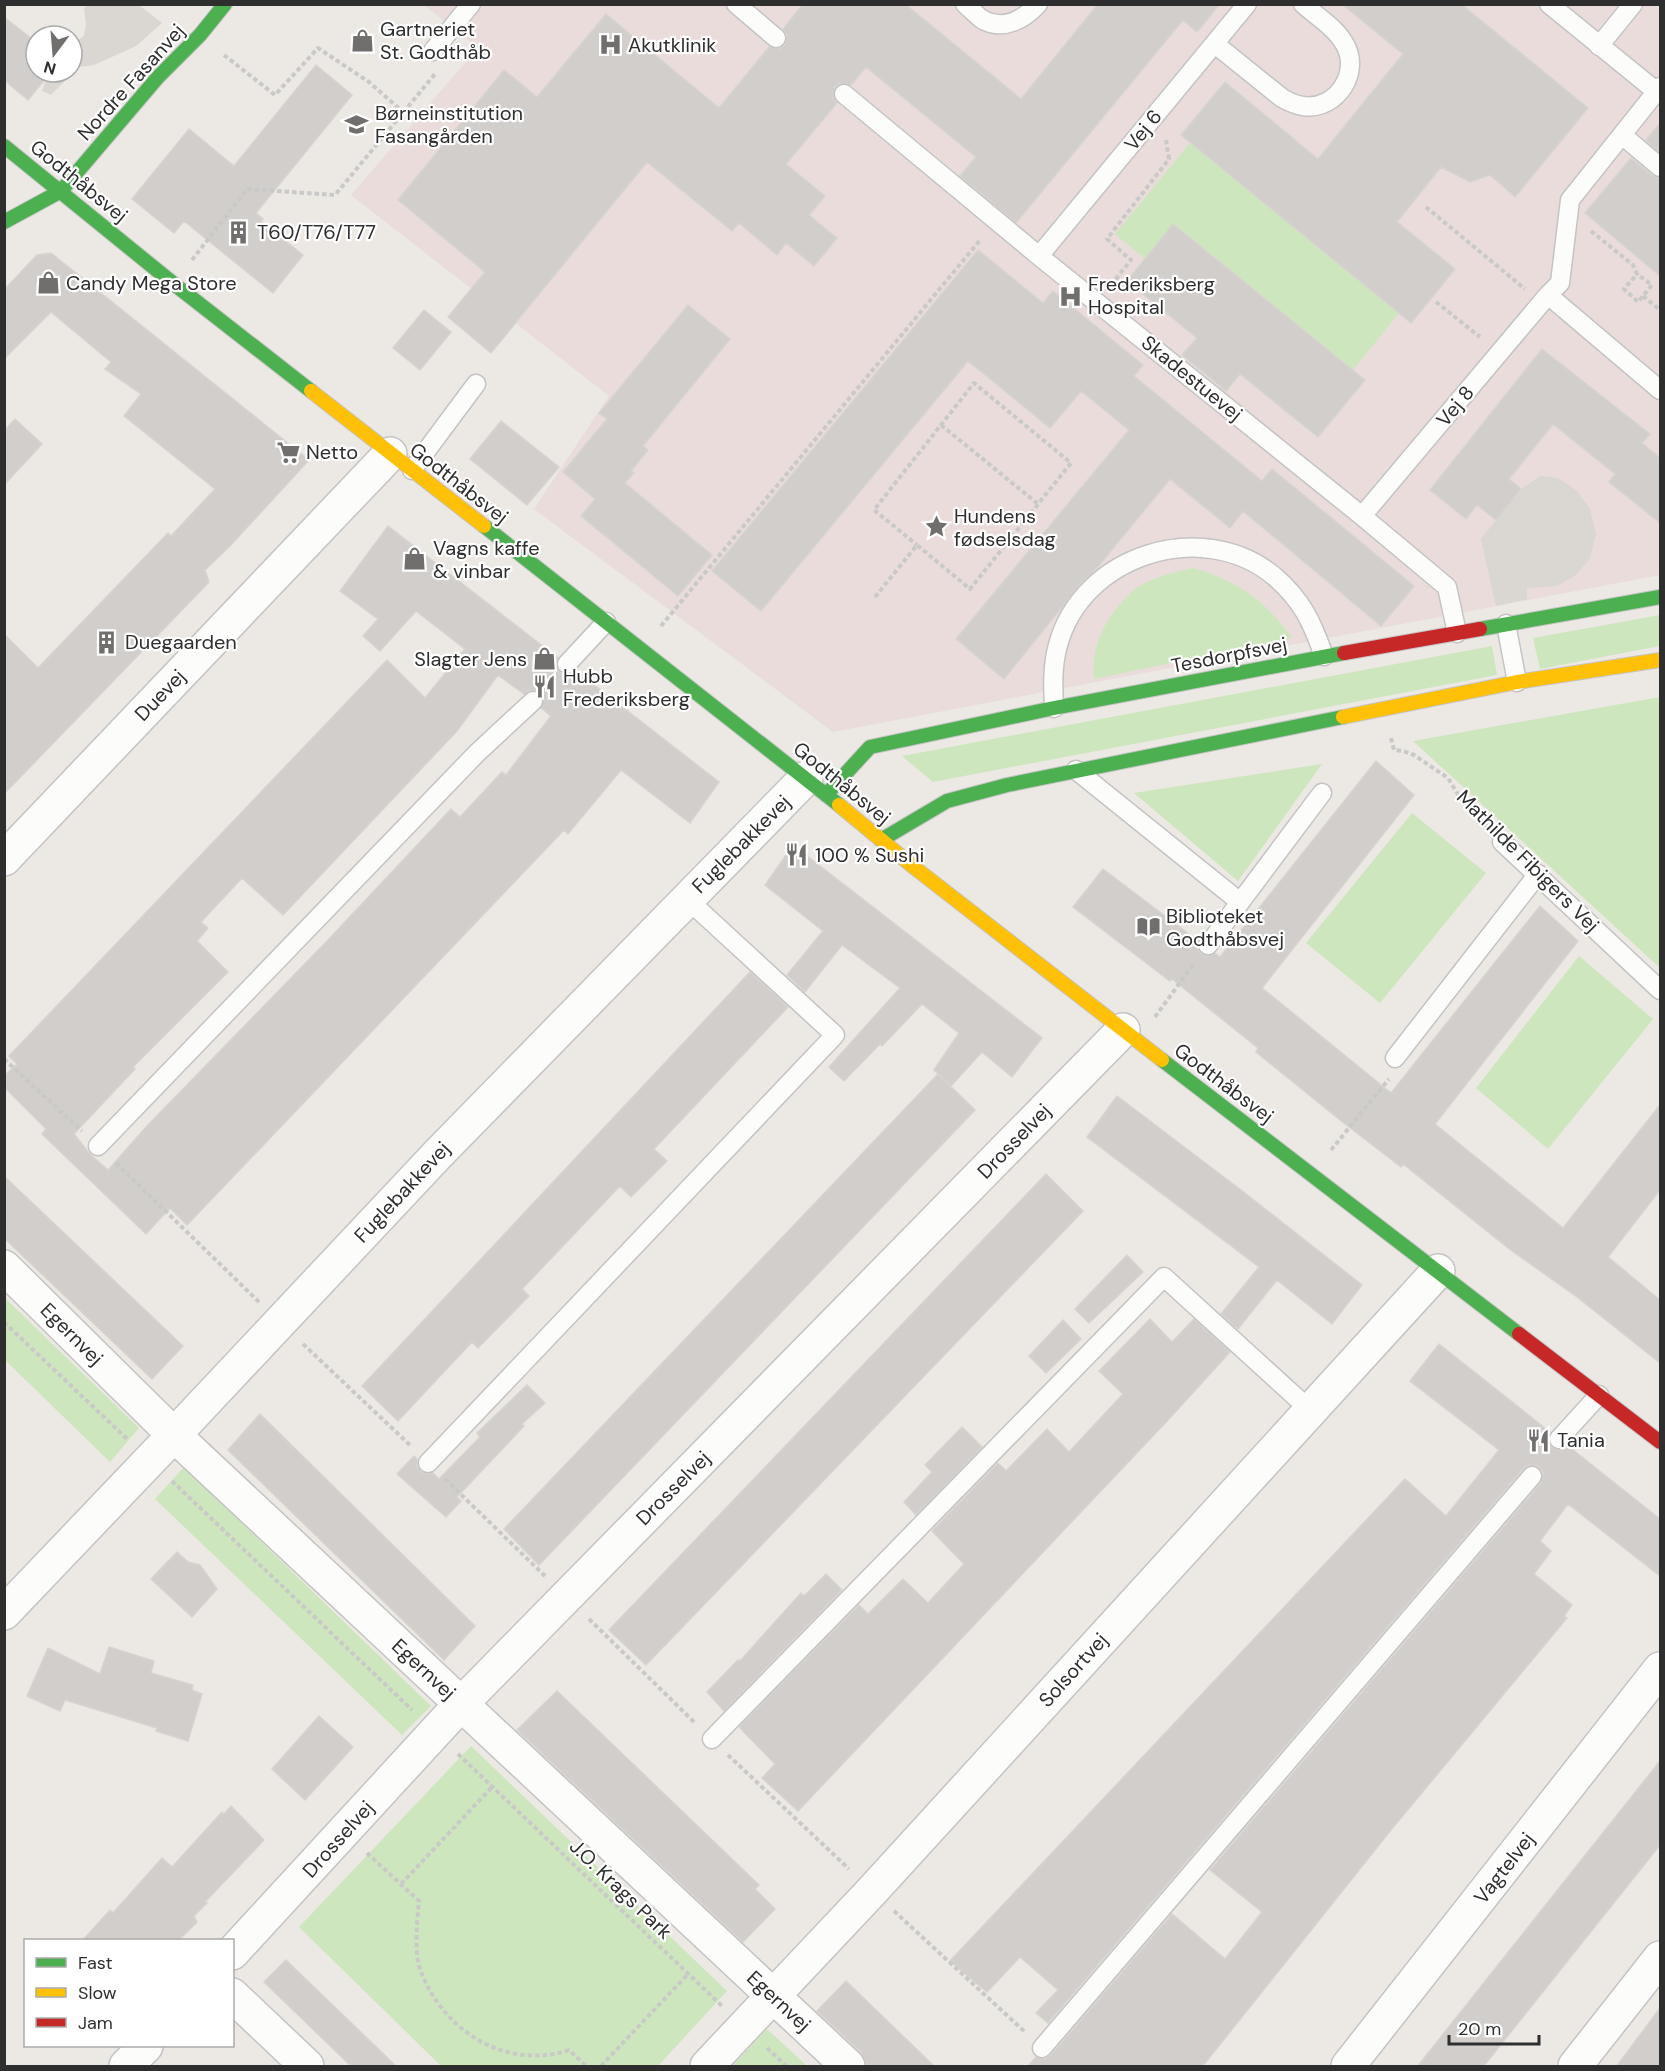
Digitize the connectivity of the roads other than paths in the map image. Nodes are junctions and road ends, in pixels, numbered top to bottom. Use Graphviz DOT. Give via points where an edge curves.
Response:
graph roads {
  1 [pos="225,4"];
  2 [pos="471,4"];
  3 [pos="736,4"];
  4 [pos="965,4"];
  5 [pos="1038,4"];
  6 [pos="1247,4"];
  7 [pos="1303,4"];
  8 [pos="1549,4"];
  9 [pos="1633,4"];
  10 [pos="776,38"];
  11 [pos="1215,44"];
  12 [pos="1599,46"];
  13 [pos="433,51"];
  14 [pos="1659,90"];
  15 [pos="844,94"];
  16 [pos="1622,135"];
  17 [pos="4,146"];
  18 [pos="1660,167"];
  19 [pos="61,191"];
  20 [pos="4,222"];
  21 [pos="1040,256"];
  22 [pos="1548,296"];
  23 [pos="1658,382"];
  24 [pos="476,384"];
  25 [pos="401,462"];
  26 [pos="1362,516"];
  27 [pos="1660,597"];
  28 [pos="606,622"];
  29 [pos="1506,624"];
  30 [pos="1457,633"];
  31 [pos="1324,656"];
  32 [pos="1660,660"];
  33 [pos="567,664"];
  34 [pos="1517,682"];
  35 [pos="533,701"];
  36 [pos="1054,708"];
  37 [pos="1076,770"];
  38 [pos="816,786"];
  39 [pos="1322,793"];
  40 [pos="881,840"];
  41 [pos="1502,842"];
  42 [pos="4,859"];
  43 [pos="1538,874"];
  44 [pos="687,898"];
  45 [pos="1240,902"];
  46 [pos="1208,945"];
  47 [pos="1660,990"];
  48 [pos="1130,1036"];
  49 [pos="1395,1058"];
  50 [pos="98,1146"];
  51 [pos="4,1267"];
  52 [pos="1438,1271"];
  53 [pos="1599,1395"];
  54 [pos="1310,1410"];
  55 [pos="174,1435"];
  56 [pos="1559,1439"];
  57 [pos="1660,1442"];
  58 [pos="428,1463"];
  59 [pos="1532,1476"];
  60 [pos="4,1613"];
  61 [pos="1660,1672"];
  62 [pos="461,1704"];
  63 [pos="712,1740"];
  64 [pos="234,1951"];
  65 [pos="1660,1958"];
  66 [pos="234,1997"];
  67 [pos="774,1997"];
  68 [pos="145,2047"];
  69 [pos="1042,2048"];
  70 [pos="1357,2063"];
  71 [pos="126,2067"];
  72 [pos="307,2067"];
  73 [pos="706,2067"];
  74 [pos="848,2067"];
  75 [pos="1575,2067"];
  1 -- 19 [label="street, Nordre Fasanvej"];
  2 -- 13 [label="lane"];
  3 -- 10 [label="lane"];
  4 -- 5 [label="lane" via="984,21 1006,25 1026,17"];
  6 -- 11 [label="lane, Vej 6"];
  7 -- 11 [label="lane" via="1335,32 1350,55 1347,82 1329,101 1318,106 1293,104"];
  8 -- 12 [label="lane"];
  9 -- 12 [label="lane"];
  11 -- 21 [label="lane, Vej 6"];
  12 -- 14 [label="lane"];
  14 -- 16 [label="lane, Vej 8"];
  15 -- 21 [label="lane, Skadestuevej"];
  16 -- 18 [label="lane"];
  16 -- 22 [label="lane, Vej 8" via="1570,200 1560,283"];
  17 -- 19 [label="street, Godthåbsvej"];
  19 -- 20 [label="street, Nordre Fasanvej"];
  19 -- 25 [label="street, Godthåbsvej"];
  21 -- 26 [label="lane, Skadestuevej"];
  22 -- 23 [label="lane"];
  22 -- 26 [label="lane, Vej 8"];
  24 -- 25 [label="lane"];
  25 -- 28 [label="street, Godthåbsvej"];
  25 -- 42 [label="street, Duevej"];
  26 -- 30 [label="lane, Skadestuevej" via="1447,587"];
  27 -- 29 [label="street, Tesdorpfsvej"];
  28 -- 33 [label="lane"];
  28 -- 38 [label="street, Godthåbsvej"];
  29 -- 30 [label="street, Tesdorpfsvej"];
  29 -- 34 [label="lane"];
  30 -- 31 [label="street, Tesdorpfsvej"];
  31 -- 36 [label="street, Tesdorpfsvej"];
  31 -- 36 [label="lane" via="1314,625 1296,597 1272,575 1244,558 1212,549 1179,547 1147,554 1117,567 1092,588 1071,614 1058,644 1052,676"];
  32 -- 34 [label="street"];
  34 -- 37 [label="street"];
  35 -- 50 [label="lane" via="477,753"];
  36 -- 38 [label="street, Tesdorpfsvej" via="870,747"];
  37 -- 40 [label="street" via="947,801"];
  37 -- 45 [label="lane"];
  38 -- 40 [label="street, Godthåbsvej"];
  38 -- 44 [label="street, Fuglebakkevej"];
  39 -- 45 [label="lane"];
  40 -- 48 [label="street, Godthåbsvej"];
  41 -- 43 [label="lane, Mathilde Fibigers Vej"];
  43 -- 47 [label="lane, Mathilde Fibigers Vej"];
  43 -- 49 [label="lane"];
  44 -- 55 [label="street, Fuglebakkevej" via="438,1154"];
  44 -- 58 [label="lane" via="835,1035"];
  45 -- 46 [label="lane"];
  48 -- 52 [label="street, Godthåbsvej"];
  48 -- 62 [label="street, Drosselvej"];
  51 -- 55 [label="street, Egernvej"];
  52 -- 53 [label="street, Godthåbsvej"];
  52 -- 54 [label="street, Solsortvej"];
  53 -- 56 [label="lane"];
  53 -- 57 [label="street, Godthåbsvej"];
  54 -- 63 [label="lane" via="1164,1277"];
  54 -- 67 [label="street, Solsortvej"];
  55 -- 60 [label="street, Fuglebakkevej"];
  55 -- 62 [label="street, Egernvej"];
  59 -- 69 [label="lane"];
  61 -- 70 [label="street, Vagtelvej"];
  62 -- 64 [label="street, Drosselvej"];
  62 -- 67 [label="street, Egernvej"];
  65 -- 75 [label="street"];
  66 -- 72 [label="street"];
  67 -- 73 [label="street, Solsortvej"];
  67 -- 74 [label="street, Egernvej"];
  68 -- 71 [label="street"];
}
